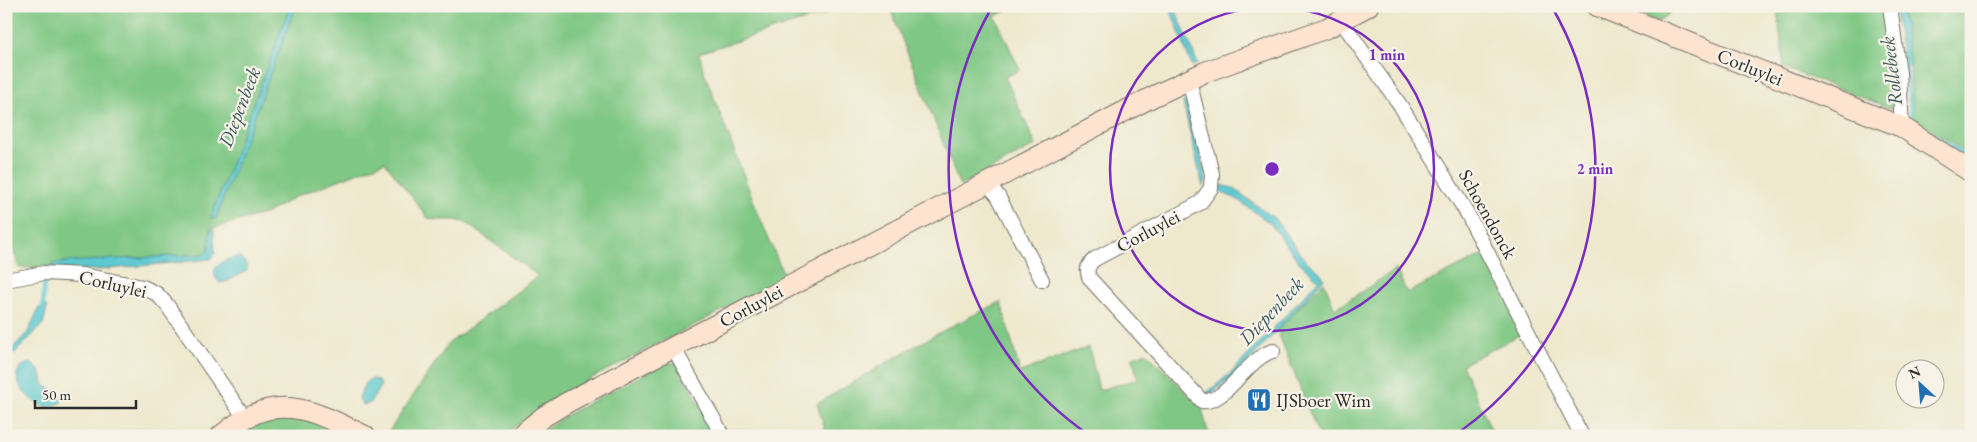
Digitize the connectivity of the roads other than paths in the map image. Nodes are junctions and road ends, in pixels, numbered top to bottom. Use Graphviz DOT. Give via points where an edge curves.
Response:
graph roads {
  1 [pos="1368,6"];
  2 [pos="1597,6"];
  3 [pos="1890,6"];
  4 [pos="1342,22"];
  5 [pos="1188,80"];
  6 [pos="1902,128"];
  7 [pos="1971,172"];
  8 [pos="987,183"];
  9 [pos="6,280"];
  10 [pos="1042,280"];
  11 [pos="673,347"];
  12 [pos="1273,351"];
  13 [pos="245,418"];
  14 [pos="221,436"];
  15 [pos="364,436"];
  16 [pos="519,436"];
  17 [pos="722,436"];
  18 [pos="1582,436"];
  1 -- 4 [label="street, Corluylei"];
  2 -- 6 [label="street, Corluylei"];
  3 -- 6 [label="street"];
  4 -- 5 [label="street, Corluylei"];
  4 -- 18 [label="street, Schoendonck" via="1400,105 1467,213"];
  5 -- 8 [label="street, Corluylei"];
  5 -- 12 [label="street, Corluylei" via="1212,174 1211,188 1200,203 1090,263 1087,274 1202,401 1213,400 1258,357"];
  6 -- 7 [label="street, Corluylei"];
  8 -- 10 [label="street" via="998,196"];
  8 -- 11 [label="street, Corluylei"];
  9 -- 13 [label="street, Corluylei" via="44,273 83,275 157,294"];
  11 -- 16 [label="street, Corluylei" via="568,402"];
  11 -- 17 [label="street"];
  13 -- 14 [label="street"];
  13 -- 15 [label="street" via="288,407 330,419"];
}
